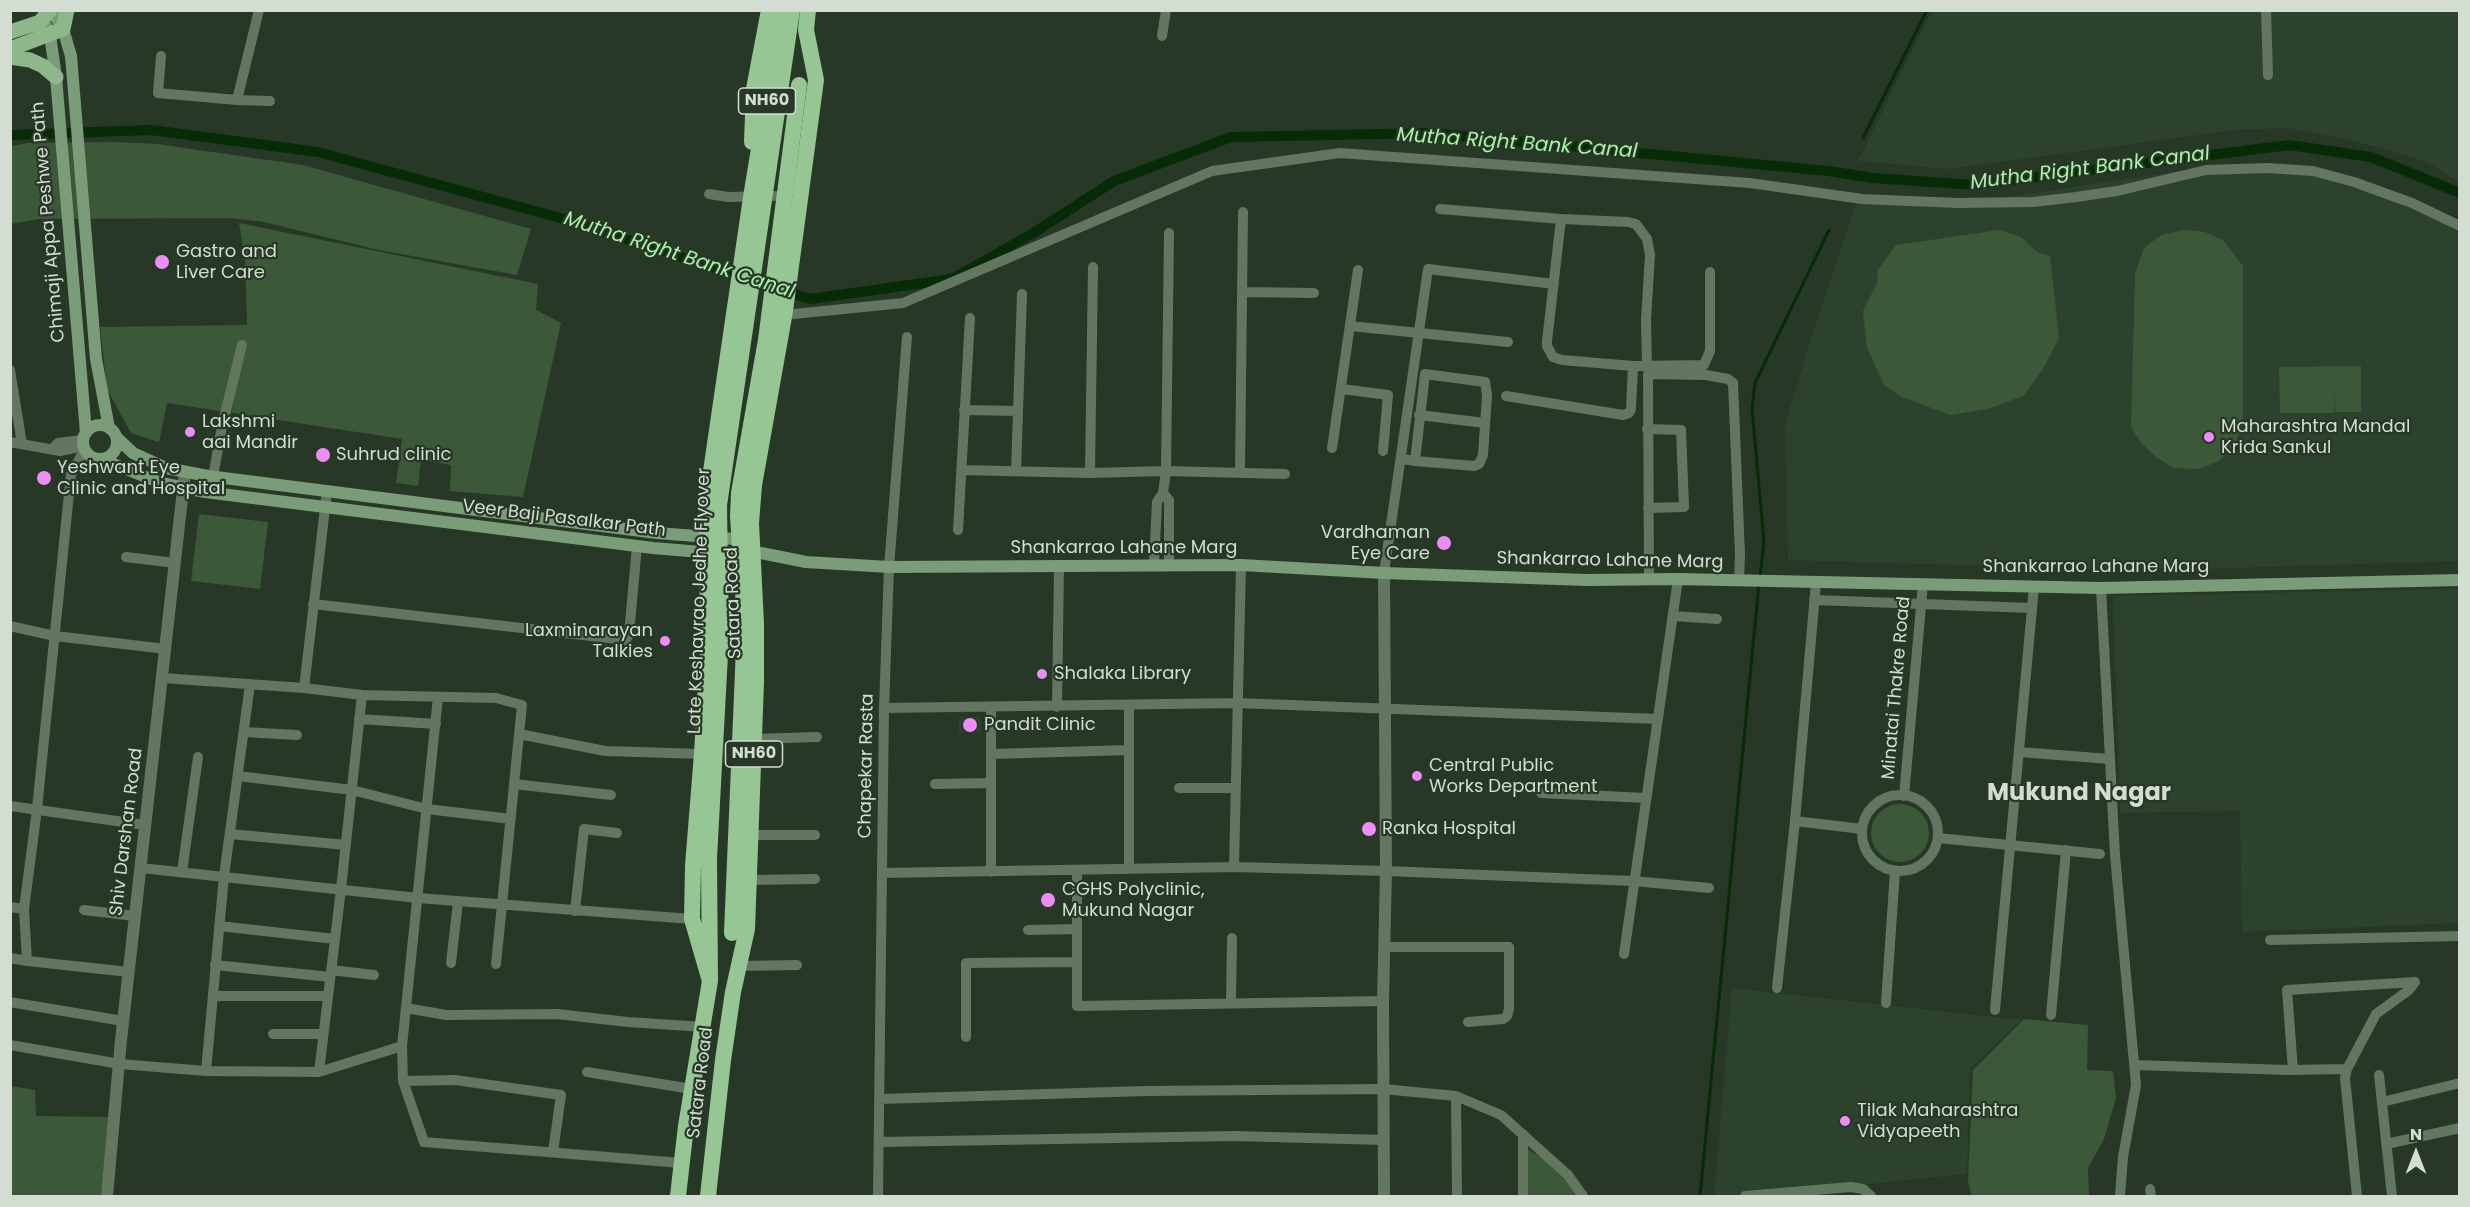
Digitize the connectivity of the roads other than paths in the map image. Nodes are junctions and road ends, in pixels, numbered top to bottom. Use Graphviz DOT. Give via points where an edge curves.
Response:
graph roads {
  1 [pos="67,10"];
  2 [pos="259,10"];
  3 [pos="769,10"];
  4 [pos="782,10"];
  5 [pos="792,10"];
  6 [pos="808,10"];
  7 [pos="1166,10"];
  8 [pos="2266,10"];
  9 [pos="48,14"];
  10 [pos="10,32"];
  11 [pos="57,32"];
  12 [pos="1162,36"];
  13 [pos="808,46"];
  14 [pos="10,49"];
  15 [pos="161,56"];
  16 [pos="10,57"];
  17 [pos="2268,75"];
  18 [pos="57,82"];
  19 [pos="237,100"];
  20 [pos="270,101"];
  21 [pos="752,193"];
  22 [pos="709,194"];
  23 [pos="775,196"];
  24 [pos="1440,209"];
  25 [pos="1243,212"];
  26 [pos="1561,219"];
  27 [pos="2460,226"];
  28 [pos="1169,234"];
  29 [pos="1093,267"];
  30 [pos="1358,270"];
  31 [pos="1710,272"];
  32 [pos="1554,284"];
  33 [pos="1242,292"];
  34 [pos="1314,293"];
  35 [pos="1022,294"];
  36 [pos="784,313"];
  37 [pos="970,318"];
  38 [pos="1350,326"];
  39 [pos="1420,332"];
  40 [pos="907,337"];
  41 [pos="1508,342"];
  42 [pos="243,345"];
  43 [pos="1633,366"];
  44 [pos="1647,366"];
  45 [pos="10,370"];
  46 [pos="1342,389"];
  47 [pos="1506,396"];
  48 [pos="964,410"];
  49 [pos="1018,411"];
  50 [pos="1419,415"];
  51 [pos="1485,423"];
  52 [pos="1647,429"];
  53 [pos="113,433"];
  54 [pos="84,442"];
  55 [pos="16,443"];
  56 [pos="1332,448"];
  57 [pos="1383,451"];
  58 [pos="101,459"];
  59 [pos="1402,459"];
  60 [pos="1415,460"];
  61 [pos="961,470"];
  62 [pos="1016,471"];
  63 [pos="1166,471"];
  64 [pos="185,472"];
  65 [pos="1240,472"];
  66 [pos="1090,473"];
  67 [pos="1285,474"];
  68 [pos="213,477"];
  69 [pos="182,487"];
  70 [pos="327,491"];
  71 [pos="1163,493"];
  72 [pos="325,507"];
  73 [pos="1648,508"];
  74 [pos="958,530"];
  75 [pos="637,546"];
  76 [pos="706,546"];
  77 [pos="755,550"];
  78 [pos="126,557"];
  79 [pos="175,562"];
  80 [pos="1154,564"];
  81 [pos="1169,564"];
  82 [pos="1241,565"];
  83 [pos="1059,566"];
  84 [pos="889,567"];
  85 [pos="1384,573"];
  86 [pos="1649,579"];
  87 [pos="1678,579"];
  88 [pos="2460,580"];
  89 [pos="1739,581"];
  90 [pos="1816,584"];
  91 [pos="1923,584"];
  92 [pos="2034,587"];
  93 [pos="2101,588"];
  94 [pos="1814,600"];
  95 [pos="313,604"];
  96 [pos="1922,604"];
  97 [pos="2032,608"];
  98 [pos="1673,616"];
  99 [pos="1717,619"];
  100 [pos="10,626"];
  101 [pos="55,636"];
  102 [pos="166,649"];
  103 [pos="163,678"];
  104 [pos="250,684"];
  105 [pos="304,688"];
  106 [pos="362,695"];
  107 [pos="438,697"];
  108 [pos="1237,703"];
  109 [pos="1129,705"];
  110 [pos="991,707"];
  111 [pos="1057,707"];
  112 [pos="884,708"];
  113 [pos="1385,709"];
  114 [pos="359,719"];
  115 [pos="1658,719"];
  116 [pos="436,724"];
  117 [pos="244,732"];
  118 [pos="519,734"];
  119 [pos="297,735"];
  120 [pos="817,737"];
  121 [pos="754,739"];
  122 [pos="1129,750"];
  123 [pos="2019,752"];
  124 [pos="702,754"];
  125 [pos="992,754"];
  126 [pos="198,757"];
  127 [pos="2109,759"];
  128 [pos="238,776"];
  129 [pos="991,783"];
  130 [pos="514,784"];
  131 [pos="935,784"];
  132 [pos="1179,788"];
  133 [pos="1236,788"];
  134 [pos="352,790"];
  135 [pos="1541,793"];
  136 [pos="611,795"];
  137 [pos="1904,796"];
  138 [pos="1646,798"];
  139 [pos="10,806"];
  140 [pos="37,809"];
  141 [pos="427,809"];
  142 [pos="511,819"];
  143 [pos="1795,821"];
  144 [pos="145,825"];
  145 [pos="1862,829"];
  146 [pos="617,833"];
  147 [pos="230,834"];
  148 [pos="815,834"];
  149 [pos="750,835"];
  150 [pos="1938,838"];
  151 [pos="346,845"];
  152 [pos="2010,845"];
  153 [pos="2066,850"];
  154 [pos="2100,854"];
  155 [pos="1234,867"];
  156 [pos="141,868"];
  157 [pos="1129,869"];
  158 [pos="1077,871"];
  159 [pos="1386,871"];
  160 [pos="1895,871"];
  161 [pos="182,872"];
  162 [pos="991,872"];
  163 [pos="882,873"];
  164 [pos="224,876"];
  165 [pos="815,879"];
  166 [pos="749,880"];
  167 [pos="1633,881"];
  168 [pos="1709,888"];
  169 [pos="341,889"];
  170 [pos="418,898"];
  171 [pos="458,902"];
  172 [pos="501,906"];
  173 [pos="10,907"];
  174 [pos="24,909"];
  175 [pos="84,910"];
  176 [pos="575,911"];
  177 [pos="135,916"];
  178 [pos="692,919"];
  179 [pos="219,926"];
  180 [pos="1077,929"];
  181 [pos="1028,930"];
  182 [pos="2460,936"];
  183 [pos="1232,938"];
  184 [pos="335,939"];
  185 [pos="2270,940"];
  186 [pos="1384,947"];
  187 [pos="1624,954"];
  188 [pos="10,958"];
  189 [pos="27,961"];
  190 [pos="1077,962"];
  191 [pos="452,963"];
  192 [pos="496,964"];
  193 [pos="216,965"];
  194 [pos="797,965"];
  195 [pos="739,966"];
  196 [pos="129,972"];
  197 [pos="331,973"];
  198 [pos="374,975"];
  199 [pos="710,981"];
  200 [pos="1777,988"];
  201 [pos="733,992"];
  202 [pos="213,996"];
  203 [pos="328,996"];
  204 [pos="1383,1001"];
  205 [pos="10,1002"];
  206 [pos="1231,1002"];
  207 [pos="1886,1003"];
  208 [pos="406,1008"];
  209 [pos="1995,1010"];
  210 [pos="2051,1015"];
  211 [pos="123,1021"];
  212 [pos="1468,1022"];
  213 [pos="704,1027"];
  214 [pos="273,1034"];
  215 [pos="323,1034"];
  216 [pos="966,1037"];
  217 [pos="10,1045"];
  218 [pos="402,1046"];
  219 [pos="120,1064"];
  220 [pos="2134,1065"];
  221 [pos="2347,1069"];
  222 [pos="2293,1070"];
  223 [pos="206,1071"];
  224 [pos="318,1072"];
  225 [pos="587,1072"];
  226 [pos="2379,1076"];
  227 [pos="403,1082"];
  228 [pos="2460,1083"];
  229 [pos="692,1089"];
  230 [pos="1383,1089"];
  231 [pos="1456,1096"];
  232 [pos="880,1099"];
  233 [pos="2382,1102"];
  234 [pos="2460,1128"];
  235 [pos="1523,1134"];
  236 [pos="1384,1140"];
  237 [pos="879,1142"];
  238 [pos="2386,1144"];
  239 [pos="554,1152"];
  240 [pos="681,1163"];
  241 [pos="107,1197"];
  242 [pos="678,1197"];
  243 [pos="708,1197"];
  244 [pos="878,1197"];
  245 [pos="1384,1197"];
  246 [pos="1457,1197"];
  247 [pos="1523,1197"];
  248 [pos="1583,1197"];
  249 [pos="1744,1197"];
  250 [pos="1871,1197"];
  251 [pos="2120,1197"];
  252 [pos="2357,1197"];
  253 [pos="2392,1197"];
  1 -- 11 [label="main road, Chimaji Appa Peshwe Path"];
  2 -- 19 [label="street"];
  3 -- 21 [label="highway" via="754,89"];
  4 -- 21 [label="highway, Satara Road / NH60"];
  5 -- 199 [label="highway, Late Keshavrao Jedhe Flyover, bridge" via="719,505 721,636 709,858"];
  6 -- 13 [label="highway, Satara Road / NH60"];
  7 -- 12 [label="street"];
  8 -- 17 [label="street"];
  9 -- 10 [label="main road"];
  9 -- 11 [label="main road, Chimaji Appa Peshwe Path"];
  11 -- 14 [label="main road"];
  11 -- 18 [label="main road, Chimaji Appa Peshwe Path"];
  11 -- 53 [label="main road, Chimaji Appa Peshwe Path" via="71,56 96,359"];
  13 -- 36 [label="highway, Satara Road / NH60" via="816,80"];
  13 -- 201 [label="highway, bridge" via="799,85 766,340 739,494 745,623"];
  15 -- 19 [label="street" via="158,93"];
  16 -- 18 [label="main road" via="43,66"];
  18 -- 54 [label="main road, Chimaji Appa Peshwe Path"];
  19 -- 20 [label="street"];
  21 -- 22 [label="street" via="728,197"];
  21 -- 23 [label="street"];
  21 -- 76 [label="highway, Satara Road / NH60" via="708,485"];
  24 -- 26 [label="street"];
  25 -- 33 [label="street"];
  26 -- 32 [label="street"];
  26 -- 44 [label="street" via="1628,222 1636,224 1647,239"];
  27 -- 36 [label="street" via="2354,182 2313,171 2268,168 2206,170 2117,191 2033,202 1958,203 1862,198 1750,183 1341,153 1212,171 903,303"];
  28 -- 63 [label="street"];
  29 -- 66 [label="street"];
  30 -- 38 [label="street"];
  31 -- 44 [label="street" via="1710,351 1704,365"];
  32 -- 39 [label="street" via="1428,269"];
  32 -- 43 [label="street" via="1547,341 1553,357"];
  33 -- 34 [label="street"];
  33 -- 65 [label="street"];
  35 -- 49 [label="street"];
  36 -- 77 [label="highway, Satara Road / NH60" via="754,485"];
  37 -- 48 [label="street"];
  38 -- 39 [label="street"];
  38 -- 46 [label="street"];
  39 -- 41 [label="street"];
  39 -- 59 [label="street"];
  40 -- 84 [label="street, Chapekar Rasta"];
  42 -- 68 [label="street"];
  43 -- 44 [label="street"];
  43 -- 47 [label="street" via="1630,410 1623,415"];
  45 -- 55 [label="street"];
  46 -- 56 [label="street"];
  46 -- 57 [label="street" via="1388,395"];
  48 -- 49 [label="street"];
  48 -- 61 [label="street"];
  49 -- 62 [label="street"];
  50 -- 51 [label="street"];
  50 -- 51 [label="street" via="1425,374 1485,382"];
  50 -- 60 [label="street"];
  51 -- 60 [label="street" via="1479,464"];
  52 -- 73 [label="street"];
  52 -- 73 [label="street" via="1681,430 1684,507"];
  52 -- 89 [label="street" via="1648,374 1706,375 1733,383"];
  53 -- 54 [label="main road" via="96,426"];
  53 -- 58 [label="main road" via="115,451"];
  53 -- 64 [label="main road, Veer Baji Pasalkar Path" via="133,453"];
  54 -- 55 [label="street" via="60,451"];
  54 -- 58 [label="main road" via="91,457"];
  54 -- 101 [label="street" via="71,474"];
  58 -- 69 [label="main road, Veer Baji Pasalkar Path" via="161,483"];
  59 -- 60 [label="street"];
  59 -- 85 [label="street"];
  61 -- 62 [label="street"];
  61 -- 74 [label="street"];
  62 -- 66 [label="street"];
  63 -- 65 [label="street"];
  63 -- 66 [label="street"];
  63 -- 71 [label="street"];
  64 -- 68 [label="main road, Veer Baji Pasalkar Path"];
  64 -- 69 [label="street, Shiv Darshan Road"];
  65 -- 67 [label="street"];
  68 -- 70 [label="main road, Veer Baji Pasalkar Path"];
  69 -- 72 [label="main road, Veer Baji Pasalkar Path"];
  69 -- 79 [label="street, Shiv Darshan Road"];
  70 -- 72 [label="street"];
  70 -- 76 [label="main road, Veer Baji Pasalkar Path"];
  71 -- 80 [label="street" via="1157,502"];
  71 -- 81 [label="street" via="1169,501"];
  72 -- 75 [label="main road, Veer Baji Pasalkar Path"];
  72 -- 95 [label="street"];
  73 -- 86 [label="street"];
  75 -- 76 [label="main road, Veer Baji Pasalkar Path"];
  75 -- 95 [label="street" via="626,640"];
  76 -- 77 [label="main road, Veer Baji Pasalkar Path"];
  76 -- 124 [label="highway, Satara Road" via="708,632"];
  77 -- 84 [label="main road, Shankarrao Lahane Marg" via="806,562"];
  77 -- 121 [label="highway, Satara Road / NH60"];
  78 -- 79 [label="street"];
  79 -- 102 [label="street, Shiv Darshan Road"];
  80 -- 81 [label="main road, Shankarrao Lahane Marg"];
  80 -- 83 [label="main road, Shankarrao Lahane Marg"];
  81 -- 82 [label="main road, Shankarrao Lahane Marg"];
  82 -- 85 [label="main road, Shankarrao Lahane Marg"];
  82 -- 108 [label="street"];
  83 -- 84 [label="main road, Shankarrao Lahane Marg"];
  83 -- 111 [label="street"];
  84 -- 112 [label="street, Chapekar Rasta"];
  85 -- 86 [label="main road, Shankarrao Lahane Marg"];
  85 -- 113 [label="street"];
  86 -- 87 [label="main road, Shankarrao Lahane Marg"];
  87 -- 89 [label="main road, Shankarrao Lahane Marg"];
  87 -- 98 [label="street"];
  88 -- 93 [label="main road, Shankarrao Lahane Marg"];
  89 -- 90 [label="main road, Shankarrao Lahane Marg"];
  90 -- 91 [label="main road, Shankarrao Lahane Marg"];
  90 -- 94 [label="street"];
  91 -- 92 [label="main road, Shankarrao Lahane Marg"];
  91 -- 96 [label="street, Minatai Thakre Road"];
  92 -- 93 [label="main road, Shankarrao Lahane Marg"];
  92 -- 97 [label="street"];
  93 -- 127 [label="street"];
  94 -- 96 [label="street"];
  94 -- 143 [label="street"];
  95 -- 105 [label="street"];
  96 -- 97 [label="street"];
  96 -- 137 [label="street, Minatai Thakre Road"];
  97 -- 123 [label="street"];
  98 -- 99 [label="street"];
  98 -- 115 [label="street"];
  100 -- 101 [label="street"];
  101 -- 102 [label="street"];
  101 -- 140 [label="street"];
  102 -- 103 [label="street, Shiv Darshan Road"];
  103 -- 104 [label="street"];
  103 -- 144 [label="street, Shiv Darshan Road"];
  104 -- 105 [label="street"];
  104 -- 117 [label="street"];
  105 -- 106 [label="street"];
  106 -- 107 [label="street"];
  106 -- 114 [label="street"];
  107 -- 116 [label="street"];
  107 -- 118 [label="street" via="496,698 522,705"];
  108 -- 109 [label="street"];
  108 -- 113 [label="street"];
  108 -- 133 [label="street"];
  109 -- 111 [label="street"];
  109 -- 122 [label="street"];
  110 -- 111 [label="street"];
  110 -- 112 [label="street"];
  110 -- 125 [label="street"];
  112 -- 163 [label="street, Chapekar Rasta"];
  113 -- 115 [label="street"];
  113 -- 159 [label="street"];
  114 -- 116 [label="street"];
  114 -- 134 [label="street"];
  115 -- 138 [label="street"];
  116 -- 141 [label="street"];
  117 -- 119 [label="street"];
  117 -- 128 [label="street"];
  118 -- 124 [label="street" via="605,751"];
  118 -- 130 [label="street"];
  120 -- 121 [label="street"];
  121 -- 149 [label="highway, Satara Road / NH60"];
  122 -- 125 [label="street"];
  122 -- 157 [label="street"];
  123 -- 127 [label="street"];
  123 -- 152 [label="street"];
  124 -- 178 [label="highway, Satara Road"];
  125 -- 129 [label="street"];
  126 -- 161 [label="street"];
  127 -- 220 [label="street"];
  128 -- 134 [label="street"];
  128 -- 147 [label="street"];
  129 -- 131 [label="street"];
  129 -- 162 [label="street"];
  130 -- 136 [label="street"];
  130 -- 142 [label="street"];
  132 -- 133 [label="street"];
  133 -- 155 [label="street"];
  134 -- 141 [label="street"];
  134 -- 151 [label="street"];
  135 -- 138 [label="street"];
  137 -- 145 [label="street" via="1876,804 1866,815"];
  137 -- 150 [label="street" via="1919,800 1930,810"];
  138 -- 167 [label="street"];
  139 -- 140 [label="street"];
  140 -- 144 [label="street"];
  140 -- 174 [label="street"];
  141 -- 142 [label="street"];
  141 -- 170 [label="street"];
  142 -- 172 [label="street"];
  143 -- 145 [label="street"];
  143 -- 200 [label="street"];
  144 -- 156 [label="street, Shiv Darshan Road"];
  145 -- 160 [label="street" via="1869,857 1881,867"];
  146 -- 176 [label="street" via="584,829"];
  147 -- 151 [label="street"];
  147 -- 164 [label="street"];
  148 -- 149 [label="street"];
  149 -- 166 [label="highway, Satara Road / NH60"];
  150 -- 152 [label="street"];
  150 -- 160 [label="street" via="1923,864"];
  151 -- 169 [label="street"];
  152 -- 153 [label="street"];
  152 -- 209 [label="street"];
  153 -- 154 [label="street"];
  153 -- 210 [label="street"];
  155 -- 157 [label="street"];
  155 -- 159 [label="street"];
  156 -- 161 [label="street"];
  156 -- 177 [label="street, Shiv Darshan Road"];
  157 -- 158 [label="street"];
  158 -- 162 [label="street"];
  158 -- 180 [label="street"];
  159 -- 167 [label="street"];
  159 -- 186 [label="street"];
  160 -- 207 [label="street"];
  161 -- 164 [label="street"];
  162 -- 163 [label="street"];
  163 -- 232 [label="street, Chapekar Rasta"];
  164 -- 169 [label="street"];
  164 -- 179 [label="street"];
  165 -- 166 [label="street"];
  166 -- 195 [label="highway, Satara Road / NH60" via="747,929"];
  167 -- 168 [label="street"];
  167 -- 187 [label="street"];
  169 -- 170 [label="street"];
  169 -- 184 [label="street"];
  170 -- 171 [label="street"];
  170 -- 208 [label="street"];
  171 -- 172 [label="street"];
  171 -- 191 [label="street"];
  172 -- 176 [label="street"];
  172 -- 192 [label="street"];
  173 -- 174 [label="street"];
  174 -- 189 [label="street"];
  175 -- 177 [label="street"];
  176 -- 178 [label="street"];
  177 -- 196 [label="street, Shiv Darshan Road"];
  178 -- 199 [label="highway, Satara Road"];
  179 -- 184 [label="street"];
  179 -- 193 [label="street"];
  180 -- 181 [label="street"];
  180 -- 190 [label="street"];
  182 -- 185 [label="street"];
  183 -- 206 [label="street"];
  184 -- 197 [label="street"];
  186 -- 204 [label="street"];
  186 -- 212 [label="street" via="1509,947 1507,1016"];
  188 -- 189 [label="street"];
  189 -- 196 [label="street"];
  190 -- 206 [label="street" via="1077,1006"];
  190 -- 216 [label="street" via="966,963"];
  193 -- 197 [label="street"];
  193 -- 202 [label="street"];
  194 -- 195 [label="street"];
  195 -- 201 [label="highway, Satara Road / NH60"];
  196 -- 211 [label="street, Shiv Darshan Road"];
  197 -- 198 [label="street"];
  197 -- 203 [label="street"];
  199 -- 213 [label="highway, Satara Road"];
  201 -- 243 [label="highway, Satara Road / NH60"];
  202 -- 203 [label="street"];
  202 -- 223 [label="street"];
  203 -- 215 [label="street"];
  204 -- 206 [label="street"];
  204 -- 230 [label="street"];
  205 -- 211 [label="street"];
  208 -- 213 [label="street" via="446,1015 557,1014"];
  208 -- 218 [label="street"];
  211 -- 219 [label="street, Shiv Darshan Road"];
  213 -- 229 [label="highway, Satara Road"];
  214 -- 215 [label="street"];
  215 -- 224 [label="street"];
  217 -- 219 [label="street"];
  218 -- 224 [label="street"];
  218 -- 227 [label="street"];
  219 -- 223 [label="street"];
  219 -- 241 [label="street, Shiv Darshan Road"];
  220 -- 222 [label="street"];
  220 -- 251 [label="street" via="2136,1085"];
  221 -- 222 [label="street"];
  221 -- 222 [label="street" via="2376,1014 2415,982 2287,990"];
  221 -- 252 [label="street"];
  223 -- 224 [label="street"];
  225 -- 229 [label="street"];
  226 -- 233 [label="street"];
  227 -- 239 [label="street" via="424,1142"];
  227 -- 239 [label="street" via="455,1080 561,1095"];
  228 -- 233 [label="street"];
  229 -- 240 [label="highway, Satara Road"];
  230 -- 231 [label="street"];
  230 -- 232 [label="street"];
  230 -- 236 [label="street"];
  231 -- 235 [label="street" via="1501,1115"];
  231 -- 246 [label="street"];
  232 -- 237 [label="street, Chapekar Rasta"];
  233 -- 238 [label="street"];
  234 -- 238 [label="street"];
  235 -- 247 [label="street"];
  235 -- 248 [label="street" via="1568,1175"];
  236 -- 237 [label="street" via="1234,1136"];
  236 -- 245 [label="street"];
  237 -- 244 [label="street, Chapekar Rasta"];
  238 -- 253 [label="street"];
  239 -- 240 [label="street"];
  240 -- 242 [label="highway, Satara Road"];
  249 -- 250 [label="street" via="1851,1187 1863,1189"];
}
